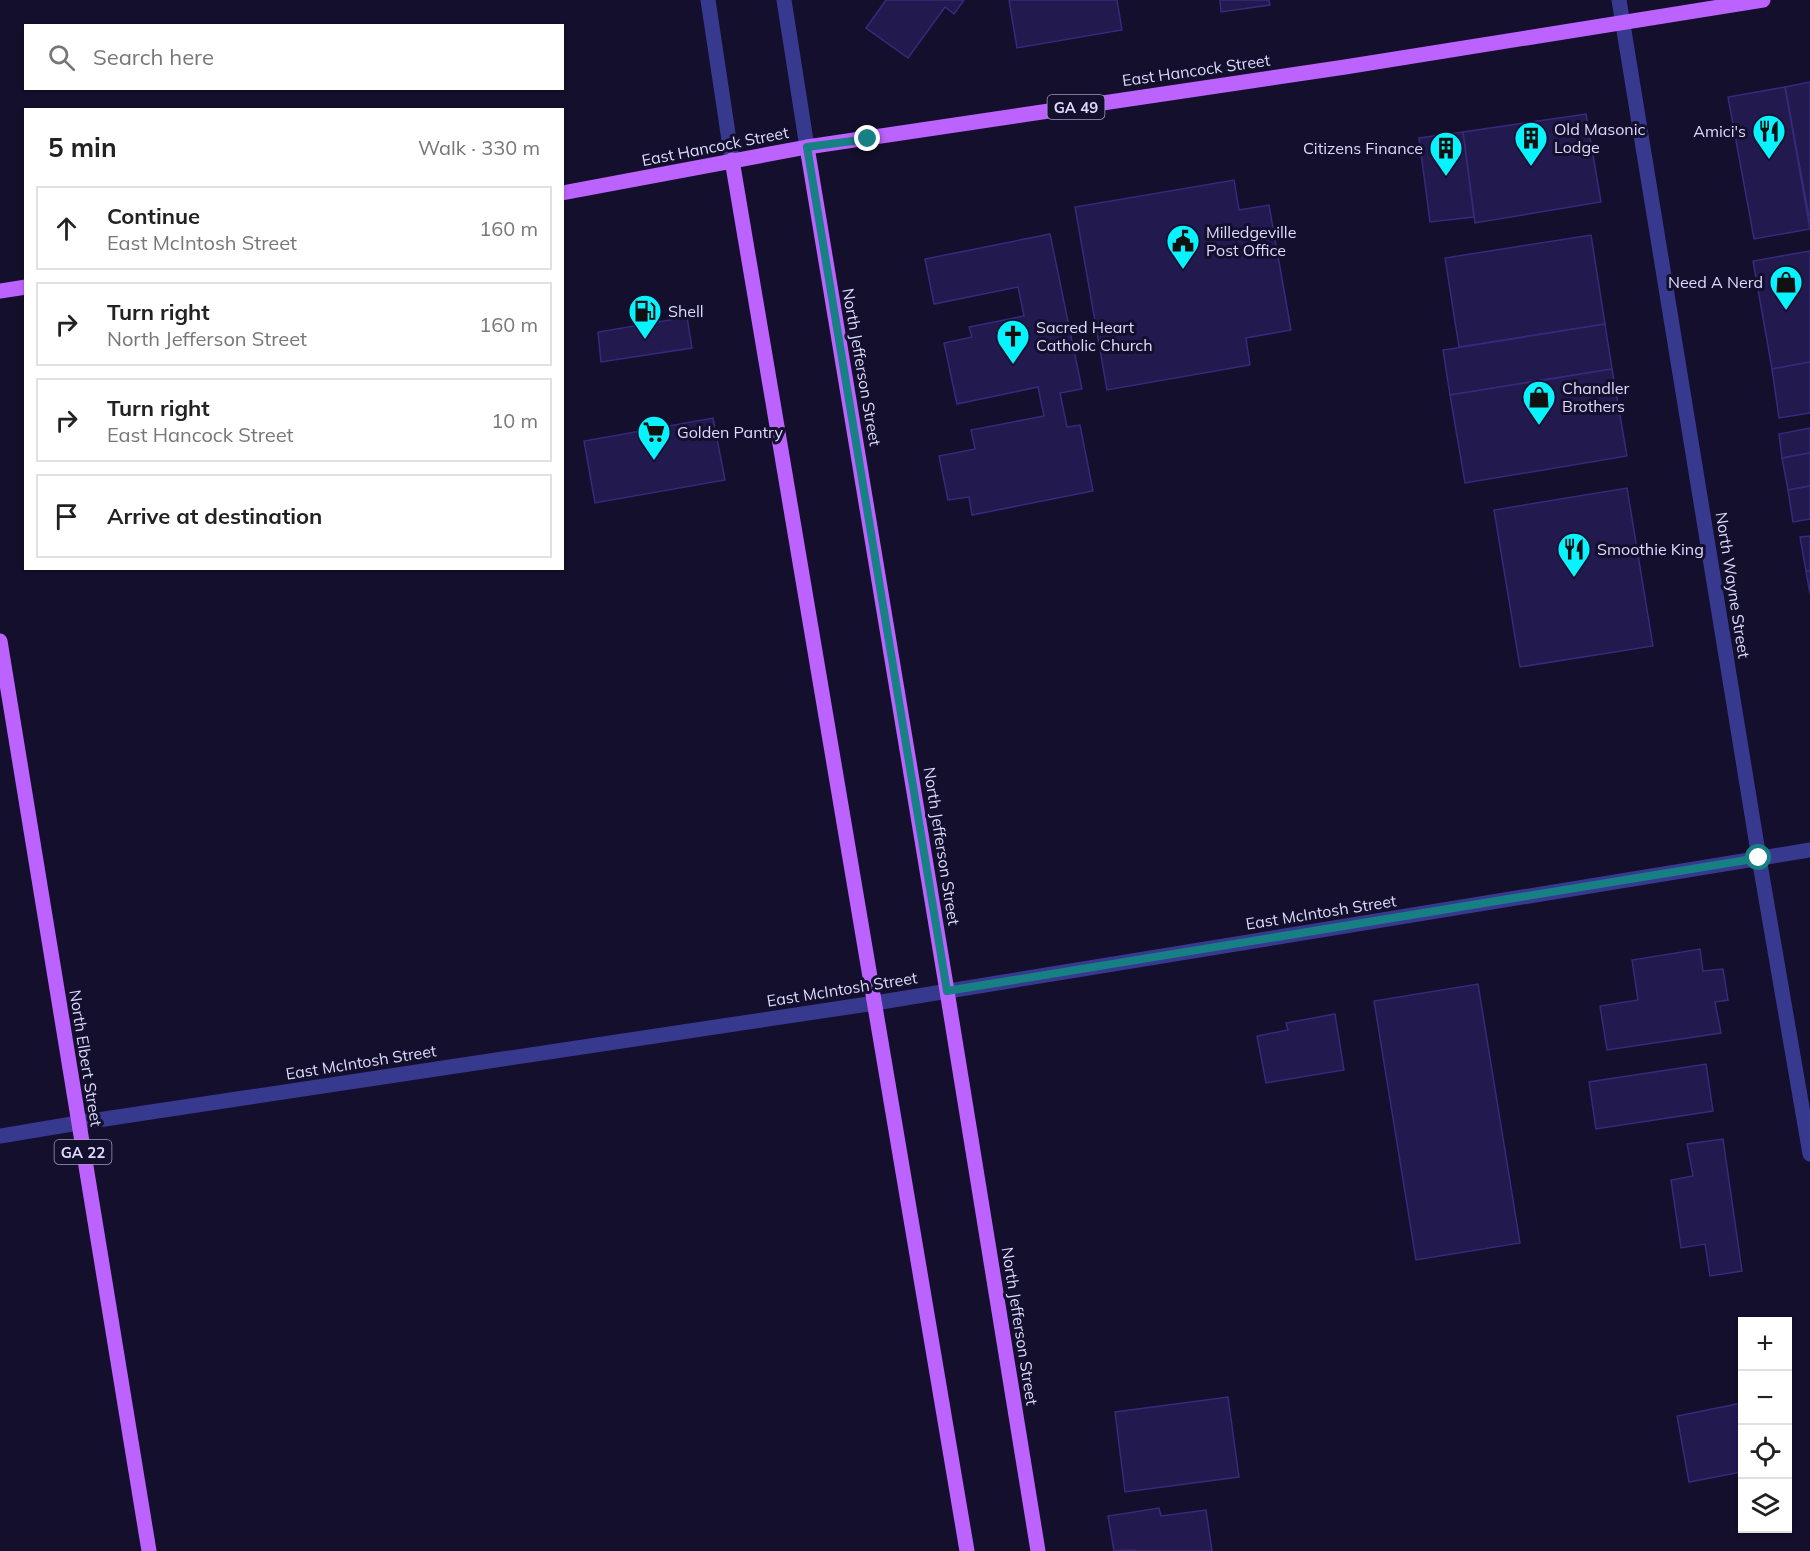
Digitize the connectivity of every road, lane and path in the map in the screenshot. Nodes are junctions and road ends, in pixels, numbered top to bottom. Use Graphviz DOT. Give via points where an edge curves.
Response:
graph roads {
  1 [pos="708,0"];
  2 [pos="784,0"];
  3 [pos="1619,0"];
  4 [pos="1763,0"];
  5 [pos="1623,23"];
  6 [pos="807,147"];
  7 [pos="732,160"];
  8 [pos="564,193"];
  9 [pos="24,287"];
  10 [pos="0,291"];
  11 [pos="0,641"];
  12 [pos="1810,850"];
  13 [pos="1759,858"];
  14 [pos="947,991"];
  15 [pos="874,1003"];
  16 [pos="78,1123"];
  17 [pos="0,1136"];
  18 [pos="1810,1154"];
  19 [pos="149,1551"];
  20 [pos="967,1551"];
  21 [pos="1038,1551"];
  1 -- 7 [label="street"];
  2 -- 6 [label="street"];
  3 -- 5 [label="street, North Wayne Street"];
  4 -- 5 [label="main road, GA 49"];
  5 -- 6 [label="main road, East Hancock Street / GA 49"];
  5 -- 13 [label="street, North Wayne Street"];
  6 -- 7 [label="main road, East Hancock Street / GA 49"];
  6 -- 14 [label="main road, North Jefferson Street"];
  7 -- 8 [label="main road, East Hancock Street / GA 49"];
  7 -- 15 [label="main road"];
  9 -- 10 [label="main road"];
  11 -- 16 [label="main road, North Elbert Street / GA 22"];
  12 -- 13 [label="street, East McIntosh Street"];
  13 -- 14 [label="street, East McIntosh Street"];
  13 -- 18 [label="street, North Wayne Street"];
  14 -- 15 [label="street, East McIntosh Street"];
  14 -- 21 [label="main road, North Jefferson Street"];
  15 -- 16 [label="street, East McIntosh Street"];
  15 -- 20 [label="main road"];
  16 -- 17 [label="street, East McIntosh Street"];
  16 -- 19 [label="main road, North Elbert Street / GA 22"];
}
